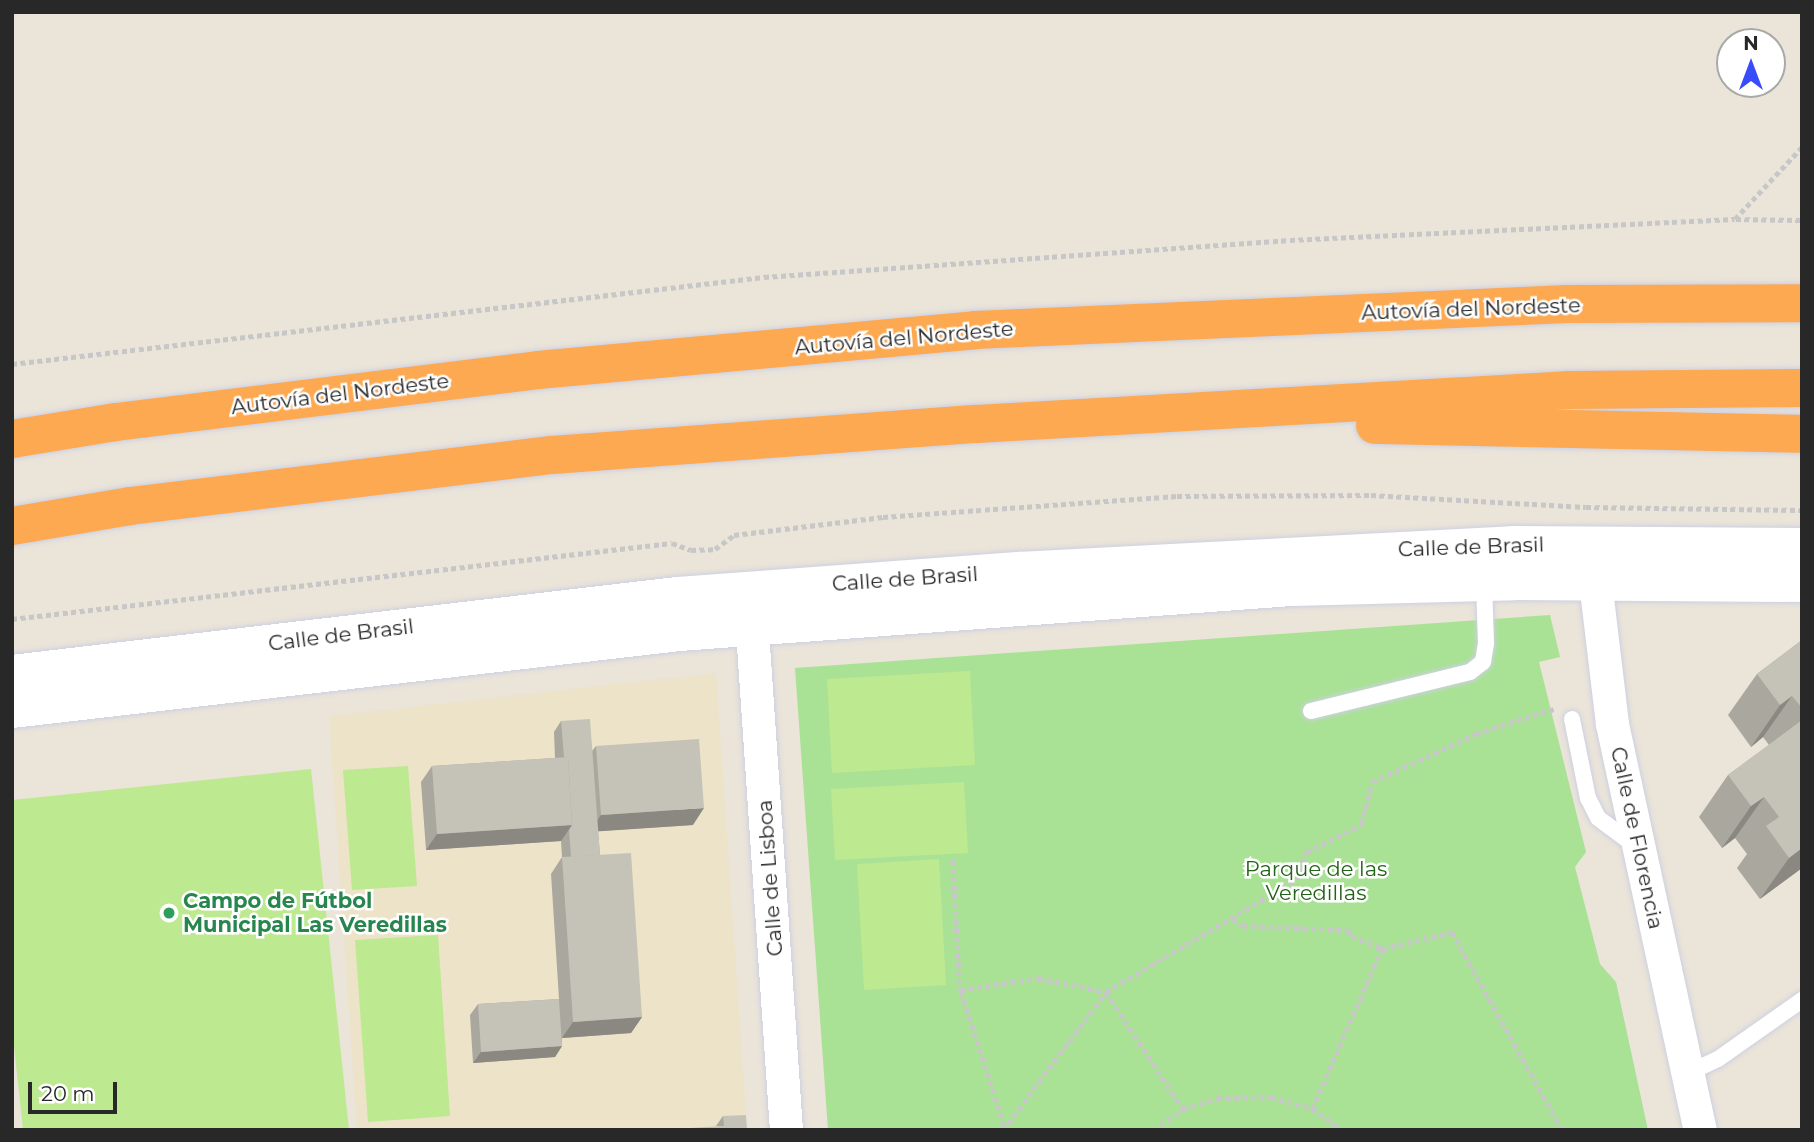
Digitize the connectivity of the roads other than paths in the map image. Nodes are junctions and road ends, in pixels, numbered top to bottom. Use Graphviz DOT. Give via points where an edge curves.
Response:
graph roads {
  1 [pos="1802,292"];
  2 [pos="1802,303"];
  3 [pos="1566,304"];
  4 [pos="1802,388"];
  5 [pos="977,424"];
  6 [pos="1802,434"];
  7 [pos="12,439"];
  8 [pos="12,526"];
  9 [pos="1590,543"];
  10 [pos="1802,547"];
  11 [pos="1595,580"];
  12 [pos="1484,582"];
  13 [pos="1802,583"];
  14 [pos="699,594"];
  15 [pos="752,626"];
  16 [pos="12,674"];
  17 [pos="12,709"];
  18 [pos="1311,710"];
  19 [pos="1567,712"];
  20 [pos="1639,848"];
  21 [pos="1802,1000"];
  22 [pos="1688,1073"];
  23 [pos="786,1130"];
  24 [pos="1700,1130"];
  1 -- 3 [label="highway"];
  2 -- 3 [label="highway, Autovía del Nordeste"];
  3 -- 7 [label="highway, Autovía del Nordeste" via="975,330 538,370"];
  4 -- 5 [label="highway" via="1570,390"];
  5 -- 6 [label="highway" via="1572,426"];
  5 -- 8 [label="highway" via="552,455 130,506"];
  9 -- 10 [label="street, Calle de Brasil"];
  9 -- 11 [label="street, Calle de Florencia"];
  9 -- 14 [label="street, Calle de Brasil" via="1291,554"];
  11 -- 12 [label="street, Calle de Brasil"];
  11 -- 13 [label="street, Calle de Brasil"];
  11 -- 20 [label="street, Calle de Florencia" via="1612,723"];
  12 -- 15 [label="street, Calle de Brasil" via="1292,587"];
  12 -- 18 [label="lane" via="1483,662"];
  14 -- 15 [label="street, Calle de Lisboa" via="714,601 750,598"];
  14 -- 16 [label="street, Calle de Brasil"];
  15 -- 17 [label="street, Calle de Brasil"];
  15 -- 23 [label="street, Calle de Lisboa"];
  19 -- 20 [label="lane" via="1593,807 1615,832"];
  20 -- 22 [label="street, Calle de Florencia"];
  21 -- 22 [label="lane" via="1718,1059"];
  22 -- 24 [label="street, Calle de Florencia"];
}
